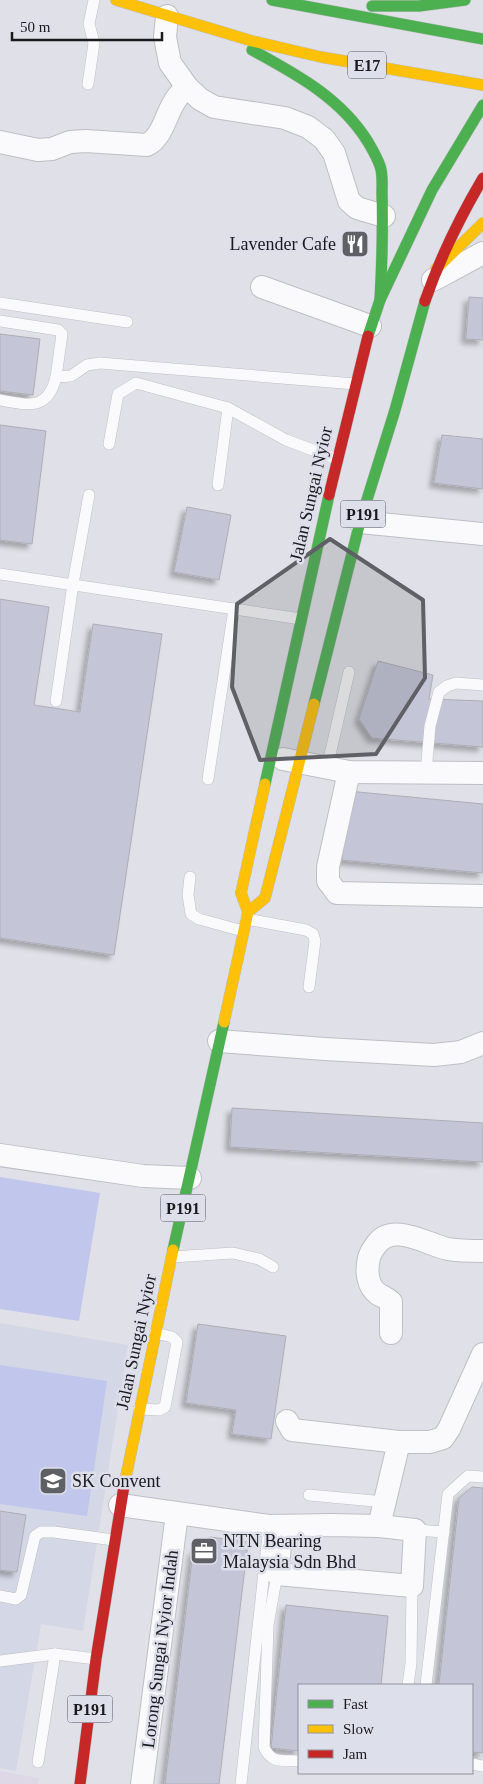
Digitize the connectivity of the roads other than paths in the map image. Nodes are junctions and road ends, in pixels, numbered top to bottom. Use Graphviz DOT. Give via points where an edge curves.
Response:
graph roads {
  1 [pos="94,0"];
  2 [pos="116,0"];
  3 [pos="273,0"];
  4 [pos="465,0"];
  5 [pos="167,16"];
  6 [pos="217,31"];
  7 [pos="483,39"];
  8 [pos="88,84"];
  9 [pos="483,85"];
  10 [pos="187,87"];
  11 [pos="483,105"];
  12 [pos="0,142"];
  13 [pos="483,178"];
  14 [pos="384,216"];
  15 [pos="483,223"];
  16 [pos="483,253"];
  17 [pos="434,274"];
  18 [pos="262,287"];
  19 [pos="380,300"];
  20 [pos="0,303"];
  21 [pos="0,321"];
  22 [pos="127,322"];
  23 [pos="370,326"];
  24 [pos="56,377"];
  25 [pos="354,384"];
  26 [pos="0,400"];
  27 [pos="228,408"];
  28 [pos="109,444"];
  29 [pos="336,459"];
  30 [pos="218,485"];
  31 [pos="88,495"];
  32 [pos="360,522"];
  33 [pos="483,534"];
  34 [pos="0,574"];
  35 [pos="73,584"];
  36 [pos="234,609"];
  37 [pos="301,619"];
  38 [pos="348,672"];
  39 [pos="483,685"];
  40 [pos="56,701"];
  41 [pos="270,757"];
  42 [pos="298,762"];
  43 [pos="327,768"];
  44 [pos="349,772"];
  45 [pos="426,772"];
  46 [pos="483,773"];
  47 [pos="208,780"];
  48 [pos="190,877"];
  49 [pos="483,896"];
  50 [pos="247,916"];
  51 [pos="243,931"];
  52 [pos="309,987"];
  53 [pos="219,1041"];
  54 [pos="483,1043"];
  55 [pos="0,1155"];
  56 [pos="190,1178"];
  57 [pos="483,1251"];
  58 [pos="172,1257"];
  59 [pos="273,1267"];
  60 [pos="155,1332"];
  61 [pos="391,1333"];
  62 [pos="483,1354"];
  63 [pos="139,1409"];
  64 [pos="287,1421"];
  65 [pos="399,1442"];
  66 [pos="483,1477"];
  67 [pos="309,1495"];
  68 [pos="385,1502"];
  69 [pos="120,1505"];
  70 [pos="177,1514"];
  71 [pos="276,1526"];
  72 [pos="379,1526"];
  73 [pos="415,1530"];
  74 [pos="444,1532"];
  75 [pos="114,1540"];
  76 [pos="277,1574"];
  77 [pos="412,1586"];
  78 [pos="0,1596"];
  79 [pos="55,1654"];
  80 [pos="96,1659"];
  81 [pos="0,1661"];
  82 [pos="408,1684"];
  83 [pos="426,1684"];
  84 [pos="298,1761"];
  85 [pos="38,1762"];
  86 [pos="80,1784"];
  87 [pos="142,1784"];
  88 [pos="241,1784"];
  1 -- 8 [label="lane" via="89,24 94,43"];
  2 -- 5 [label="main road, E17"];
  3 -- 4 [label="main road" via="390,8 441,6"];
  3 -- 7 [label="main road"];
  5 -- 6 [label="main road, E17"];
  5 -- 10 [label="street" via="165,37 170,63"];
  6 -- 9 [label="main road, E17" via="321,56"];
  6 -- 14 [label="main road" via="292,72 335,101 356,124 380,165"];
  10 -- 12 [label="street" via="173,104 154,142 147,146 86,141 70,142 52,150 38,150"];
  10 -- 14 [label="street" via="214,107 285,118 308,126 334,153 349,200 357,208"];
  11 -- 19 [label="main road, Jalan Sungai Nyior / P191" via="432,190"];
  13 -- 17 [label="main road, P191"];
  14 -- 19 [label="main road"];
  15 -- 17 [label="main road"];
  16 -- 17 [label="street"];
  17 -- 32 [label="main road, P191"];
  18 -- 23 [label="street"];
  19 -- 23 [label="main road, Jalan Sungai Nyior / P191"];
  20 -- 22 [label="lane"];
  21 -- 24 [label="lane" via="58,330 62,334"];
  23 -- 25 [label="main road, Jalan Sungai Nyior / P191"];
  24 -- 25 [label="lane" via="71,376 87,365 100,363"];
  24 -- 26 [label="lane" via="53,390 43,401 28,405"];
  25 -- 29 [label="main road, Jalan Sungai Nyior / P191"];
  27 -- 28 [label="lane" via="136,383 118,394"];
  27 -- 29 [label="lane" via="286,440"];
  27 -- 30 [label="lane"];
  29 -- 37 [label="main road, Jalan Sungai Nyior / P191"];
  31 -- 35 [label="lane"];
  32 -- 33 [label="street"];
  32 -- 42 [label="main road, P191"];
  34 -- 35 [label="lane"];
  35 -- 36 [label="lane"];
  35 -- 40 [label="lane"];
  36 -- 37 [label="lane"];
  36 -- 47 [label="lane"];
  37 -- 41 [label="main road, Jalan Sungai Nyior / P191"];
  38 -- 43 [label="lane"];
  39 -- 45 [label="lane" via="456,683 439,692 430,726"];
  41 -- 42 [label="street"];
  41 -- 50 [label="main road, Jalan Sungai Nyior / P191" via="242,893"];
  42 -- 43 [label="street"];
  42 -- 50 [label="main road, P191" via="265,898"];
  43 -- 44 [label="street"];
  44 -- 45 [label="street"];
  44 -- 49 [label="street" via="328,867 328,881 336,893"];
  45 -- 46 [label="street"];
  48 -- 51 [label="lane" via="191,914"];
  50 -- 51 [label="main road, Jalan Sungai Nyior / P191"];
  50 -- 52 [label="lane" via="313,934 315,941"];
  51 -- 53 [label="main road, Jalan Sungai Nyior / P191"];
  53 -- 54 [label="street" via="434,1054 461,1052"];
  53 -- 56 [label="main road, Jalan Sungai Nyior / P191"];
  55 -- 56 [label="street" via="143,1176"];
  56 -- 58 [label="main road, Jalan Sungai Nyior / P191"];
  57 -- 61 [label="street" via="449,1249 396,1234 380,1240 369,1256 367,1270 370,1283 391,1302"];
  58 -- 59 [label="lane" via="233,1253 259,1258"];
  58 -- 60 [label="main road, Jalan Sungai Nyior / P191"];
  60 -- 63 [label="main road, Jalan Sungai Nyior / P191"];
  60 -- 63 [label="lane" via="177,1342 165,1407 159,1410"];
  62 -- 65 [label="street" via="443,1438 430,1442"];
  63 -- 69 [label="main road, Jalan Sungai Nyior / P191"];
  64 -- 65 [label="street" via="292,1430"];
  65 -- 68 [label="street"];
  66 -- 74 [label="lane" via="468,1476 448,1494"];
  67 -- 68 [label="lane"];
  68 -- 72 [label="street"];
  69 -- 70 [label="street"];
  69 -- 75 [label="main road, Jalan Sungai Nyior / P191"];
  70 -- 71 [label="street"];
  70 -- 87 [label="street, Lorong Sungai Nyior Indah"];
  71 -- 72 [label="street"];
  71 -- 76 [label="street"];
  71 -- 88 [label="lane"];
  72 -- 73 [label="street"];
  73 -- 74 [label="lane"];
  73 -- 77 [label="street"];
  74 -- 83 [label="lane"];
  75 -- 78 [label="lane" via="41,1532 35,1536 21,1595 16,1599"];
  75 -- 80 [label="main road, Jalan Sungai Nyior / P191"];
  76 -- 77 [label="street"];
  76 -- 84 [label="lane" via="268,1626 264,1747 274,1760"];
  77 -- 82 [label="lane"];
  79 -- 80 [label="lane"];
  79 -- 81 [label="lane"];
  79 -- 85 [label="lane"];
  80 -- 86 [label="main road, Jalan Sungai Nyior / P191"];
}
